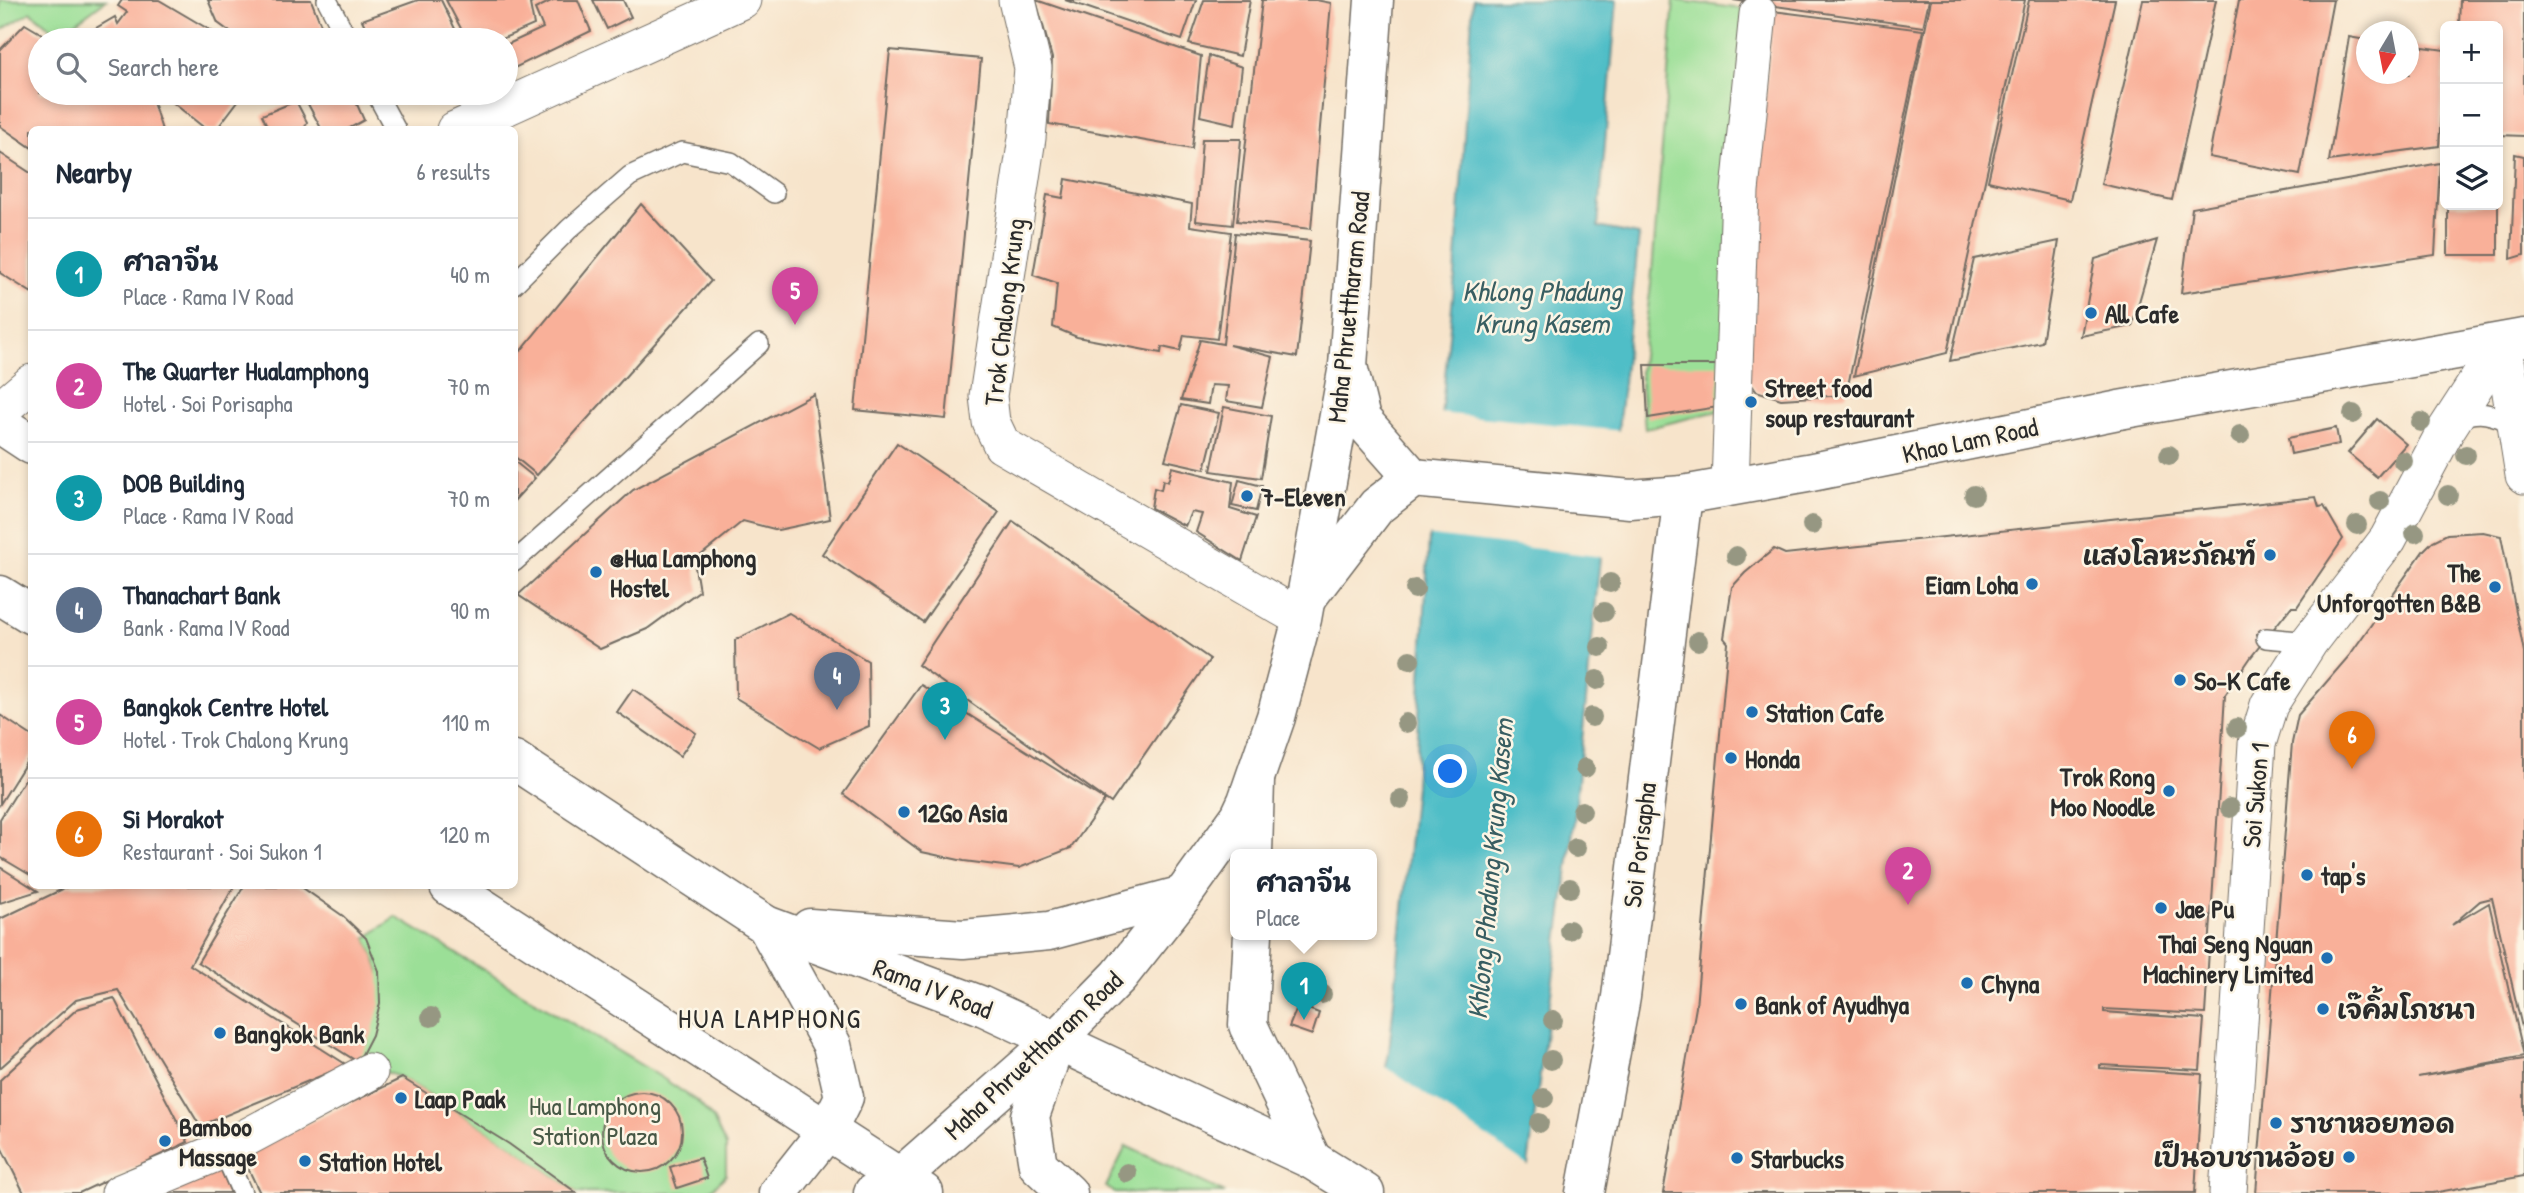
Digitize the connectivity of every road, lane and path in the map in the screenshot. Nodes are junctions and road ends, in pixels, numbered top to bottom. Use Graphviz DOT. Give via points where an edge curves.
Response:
graph roads {
  1 [pos="327,0"];
  2 [pos="742,0"];
  3 [pos="1017,0"];
  4 [pos="1374,0"];
  5 [pos="1758,14"];
  6 [pos="342,28"];
  7 [pos="518,101"];
  8 [pos="382,105"];
  9 [pos="510,105"];
  10 [pos="394,126"];
  11 [pos="464,126"];
  12 [pos="774,193"];
  13 [pos="518,280"];
  14 [pos="2513,340"];
  15 [pos="759,344"];
  16 [pos="1348,366"];
  17 [pos="28,386"];
  18 [pos="0,410"];
  19 [pos="2452,420"];
  20 [pos="2516,424"];
  21 [pos="0,425"];
  22 [pos="28,442"];
  23 [pos="2524,475"];
  24 [pos="1413,478"];
  25 [pos="1730,486"];
  26 [pos="1683,495"];
  27 [pos="518,558"];
  28 [pos="0,595"];
  29 [pos="1304,609"];
  30 [pos="28,612"];
  31 [pos="2266,638"];
  32 [pos="2309,642"];
  33 [pos="518,763"];
  34 [pos="1255,780"];
  35 [pos="1253,849"];
  36 [pos="454,889"];
  37 [pos="1183,895"];
  38 [pos="766,925"];
  39 [pos="1253,940"];
  40 [pos="1056,1039"];
  41 [pos="369,1072"];
  42 [pos="827,1131"];
  43 [pos="223,1150"];
  44 [pos="1338,1177"];
  45 [pos="899,1188"];
  46 [pos="120,1193"];
  47 [pos="242,1193"];
  48 [pos="778,1193"];
  49 [pos="1068,1193"];
  50 [pos="1585,1193"];
  51 [pos="2228,1193"];
  1 -- 6 [label="lane"];
  2 -- 7 [label="street"];
  3 -- 29 [label="street, Trok Chalong Krung" via="1033,68 1027,138 988,396 991,422 1002,445"];
  4 -- 16 [label="main road, Maha Phruettharam Road"];
  5 -- 25 [label="street" via="1740,191"];
  8 -- 10 [label="lane"];
  9 -- 11 [label="street"];
  12 -- 13 [label="lane" via="731,162 682,152 630,176"];
  14 -- 19 [label="street, Soi Sukon 1"];
  14 -- 20 [label="street"];
  14 -- 25 [label="main road, Khao Lam Road"];
  15 -- 27 [label="lane"];
  16 -- 24 [label="main road" via="1361,419"];
  16 -- 29 [label="main road, Maha Phruettharam Road"];
  17 -- 18 [label="street"];
  19 -- 20 [label="lane" via="2473,412"];
  19 -- 32 [label="street, Soi Sukon 1" via="2388,538"];
  20 -- 23 [label="street"];
  21 -- 22 [label="main road"];
  24 -- 26 [label="main road, Khao Lam Road" via="1630,499"];
  24 -- 29 [label="main road" via="1377,506"];
  25 -- 26 [label="main road, Khao Lam Road"];
  26 -- 50 [label="main road, Soi Porisapha" via="1621,997"];
  28 -- 30 [label="main road"];
  29 -- 34 [label="main road, Maha Phruettharam Road"];
  31 -- 32 [label="lane"];
  32 -- 51 [label="street, Soi Sukon 1" via="2269,705 2257,744"];
  33 -- 38 [label="main road, Rama IV Road"];
  34 -- 35 [label="main road"];
  34 -- 37 [label="main road, Maha Phruettharam Road" via="1240,816"];
  36 -- 42 [label="main road"];
  37 -- 38 [label="main road" via="1049,931 963,939"];
  37 -- 40 [label="main road, Maha Phruettharam Road" via="1119,976"];
  38 -- 40 [label="main road, Rama IV Road" via="980,1005"];
  38 -- 42 [label="main road" via="832,1045 844,1097"];
  39 -- 44 [label="main road" via="1248,1025"];
  40 -- 44 [label="main road, Rama IV Road"];
  40 -- 45 [label="main road, Maha Phruettharam Road"];
  40 -- 49 [label="main road" via="1030,1116 1038,1165"];
  41 -- 43 [label="street"];
  42 -- 45 [label="main road"];
  42 -- 48 [label="main road"];
  43 -- 46 [label="street"];
  43 -- 47 [label="lane"];
}
